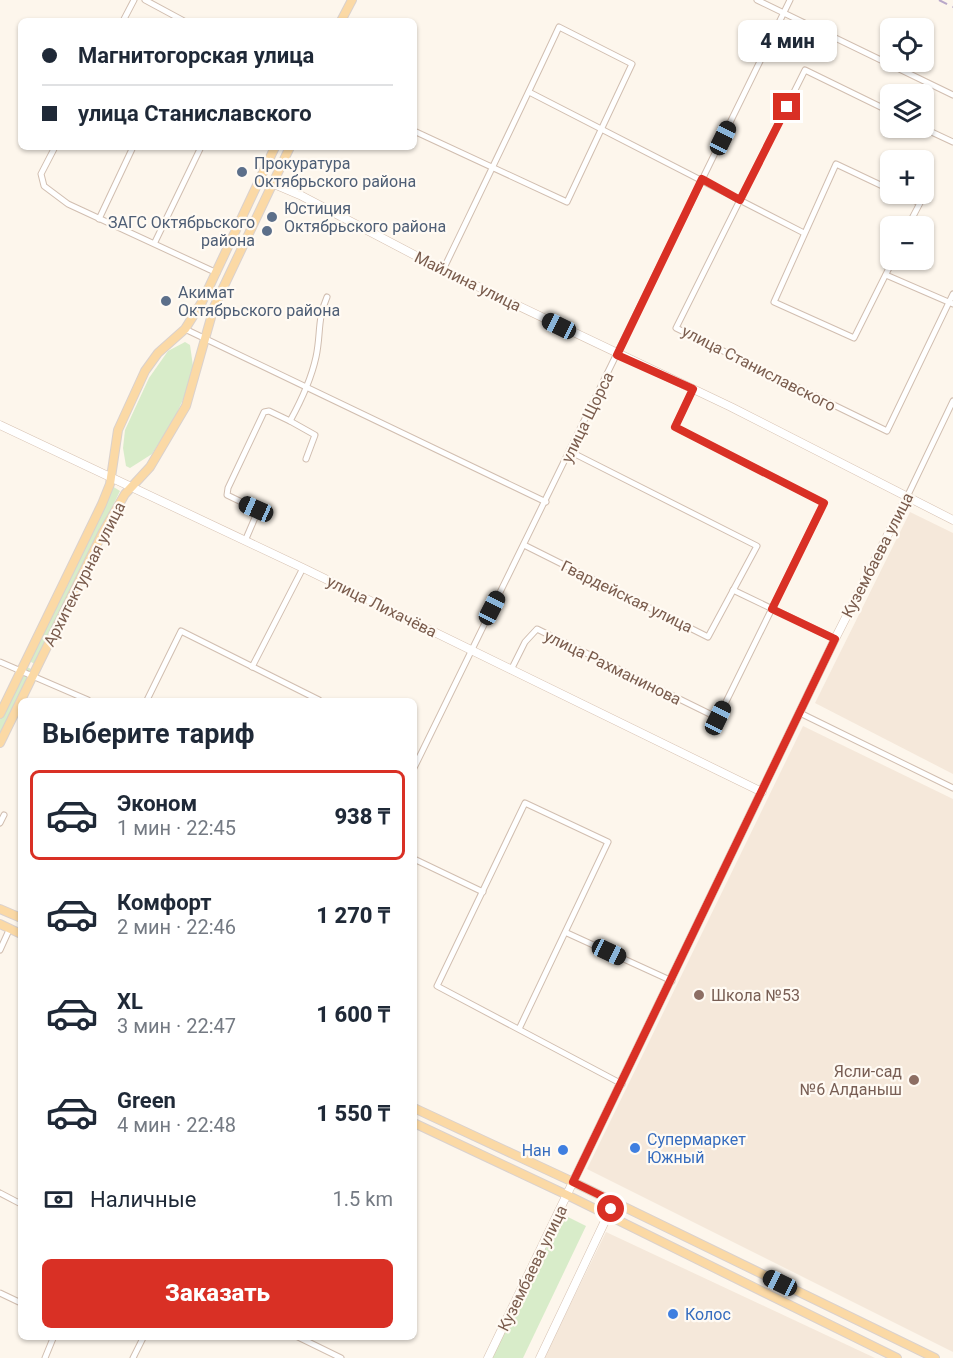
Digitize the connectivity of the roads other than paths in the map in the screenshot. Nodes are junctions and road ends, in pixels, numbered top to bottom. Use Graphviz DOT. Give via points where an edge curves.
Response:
graph roads {
  1 [pos="134,0"];
  2 [pos="145,0"];
  3 [pos="757,0"];
  4 [pos="790,0"];
  5 [pos="350,4"];
  6 [pos="783,12"];
  7 [pos="125,18"];
  8 [pos="178,18"];
  9 [pos="343,18"];
  10 [pos="529,92"];
  11 [pos="953,95"];
  12 [pos="880,107"];
  13 [pos="601,131"];
  14 [pos="417,132"];
  15 [pos="934,133"];
  16 [pos="953,142"];
  17 [pos="53,150"];
  18 [pos="132,150"];
  19 [pos="200,150"];
  20 [pos="274,150"];
  21 [pos="289,150"];
  22 [pos="493,167"];
  23 [pos="260,178"];
  24 [pos="702,179"];
  25 [pos="274,184"];
  26 [pos="880,185"];
  27 [pos="740,200"];
  28 [pos="99,219"];
  29 [pos="804,233"];
  30 [pos="155,242"];
  31 [pos="443,270"];
  32 [pos="888,270"];
  33 [pos="217,273"];
  34 [pos="886,275"];
  35 [pos="953,294"];
  36 [pos="327,297"];
  37 [pos="951,303"];
  38 [pos="185,329"];
  39 [pos="204,338"];
  40 [pos="617,355"];
  41 [pos="307,388"];
  42 [pos="693,389"];
  43 [pos="953,402"];
  44 [pos="290,421"];
  45 [pos="0,425"];
  46 [pos="570,452"];
  47 [pos="306,459"];
  48 [pos="111,477"];
  49 [pos="132,487"];
  50 [pos="907,497"];
  51 [pos="546,502"];
  52 [pos="953,520"];
  53 [pos="245,541"];
  54 [pos="524,545"];
  55 [pos="303,568"];
  56 [pos="733,590"];
  57 [pos="772,609"];
  58 [pos="835,639"];
  59 [pos="471,650"];
  60 [pos="0,662"];
  61 [pos="252,667"];
  62 [pos="511,670"];
  63 [pos="21,671"];
  64 [pos="32,676"];
  65 [pos="21,698"];
  66 [pos="83,698"];
  67 [pos="148,698"];
  68 [pos="315,698"];
  69 [pos="18,705"];
  70 [pos="800,713"];
  71 [pos="0,714"];
  72 [pos="0,743"];
  73 [pos="417,762"];
  74 [pos="953,788"];
  75 [pos="762,792"];
  76 [pos="4,814"];
  77 [pos="0,823"];
  78 [pos="417,860"];
  79 [pos="483,892"];
  80 [pos="0,909"];
  81 [pos="18,917"];
  82 [pos="0,924"];
  83 [pos="10,928"];
  84 [pos="18,932"];
  85 [pos="567,933"];
  86 [pos="0,950"];
  87 [pos="672,981"];
  88 [pos="519,1029"];
  89 [pos="622,1084"];
  90 [pos="417,1109"];
  91 [pos="417,1125"];
  92 [pos="573,1182"];
  93 [pos="0,1193"];
  94 [pos="567,1195"];
  95 [pos="18,1202"];
  96 [pos="614,1202"];
  97 [pos="608,1216"];
  98 [pos="0,1293"];
  99 [pos="18,1302"];
  100 [pos="52,1340"];
  101 [pos="142,1340"];
  102 [pos="304,1340"];
  103 [pos="45,1358"];
  104 [pos="134,1358"];
  105 [pos="341,1358"];
  106 [pos="488,1358"];
  107 [pos="540,1358"];
  108 [pos="897,1358"];
  109 [pos="935,1358"];
  1 -- 7 [label="street"];
  2 -- 8 [label="street"];
  3 -- 6 [label="street"];
  4 -- 6 [label="street, улица Щорса"];
  5 -- 9 [label="main road"];
  6 -- 11 [label="street"];
  6 -- 24 [label="street, улица Щорса"];
  10 -- 13 [label="street"];
  10 -- 13 [label="street" via="559,27 632,64"];
  10 -- 22 [label="street"];
  12 -- 27 [label="street, улица Станиславского" via="805,70"];
  13 -- 22 [label="street" via="567,202"];
  13 -- 24 [label="street"];
  14 -- 22 [label="street"];
  15 -- 16 [label="street"];
  17 -- 28 [label="street" via="41,174 44,186 68,204"];
  18 -- 28 [label="street"];
  19 -- 30 [label="street"];
  20 -- 23 [label="main road, Архитектурная улица"];
  21 -- 25 [label="main road, Архитектурная улица"];
  22 -- 31 [label="street"];
  23 -- 25 [label="street, Майлина улица"];
  23 -- 33 [label="main road, Архитектурная улица"];
  24 -- 27 [label="street"];
  24 -- 40 [label="street, улица Щорса"];
  25 -- 31 [label="street, Майлина улица"];
  25 -- 39 [label="main road, Архитектурная улица" via="214,307"];
  26 -- 29 [label="street" via="836,164"];
  27 -- 29 [label="street"];
  27 -- 37 [label="street, улица Станиславского" via="676,328 686,333 887,431"];
  28 -- 30 [label="street"];
  29 -- 34 [label="street" via="774,302 854,338"];
  30 -- 33 [label="street"];
  31 -- 40 [label="street, Майлина улица"];
  32 -- 34 [label="street"];
  33 -- 38 [label="main road, Архитектурная улица"];
  34 -- 37 [label="street"];
  35 -- 37 [label="street, улица Станиславского"];
  36 -- 41 [label="street" via="319,317 317,354"];
  38 -- 39 [label="street"];
  38 -- 48 [label="main road, Архитектурная улица" via="145,371 118,430"];
  39 -- 41 [label="street"];
  39 -- 49 [label="main road, Архитектурная улица" via="186,406 150,467"];
  40 -- 42 [label="street, Майлина улица"];
  40 -- 46 [label="street, улица Щорса"];
  41 -- 44 [label="street"];
  41 -- 51 [label="street"];
  42 -- 50 [label="street, Майлина улица"];
  42 -- 57 [label="street, улица Рахманинова" via="675,427 824,503"];
  43 -- 50 [label="street, Кузембаева улица"];
  44 -- 47 [label="street" via="315,435"];
  44 -- 53 [label="street" via="264,412 228,488 227,495 256,509"];
  45 -- 48 [label="street, улица Лихачёва"];
  46 -- 51 [label="street, улица Щорса"];
  46 -- 56 [label="street, Гвардейская улица" via="757,546"];
  48 -- 49 [label="street, улица Лихачёва"];
  48 -- 63 [label="main road, Архитектурная улица" via="92,527"];
  49 -- 53 [label="street, улица Лихачёва"];
  49 -- 64 [label="main road, Архитектурная улица" via="103,532"];
  50 -- 52 [label="street, Майлина улица"];
  50 -- 58 [label="street, Кузембаева улица"];
  51 -- 54 [label="street, улица Щорса"];
  53 -- 55 [label="street, улица Лихачёва"];
  54 -- 56 [label="street, Гвардейская улица" via="708,637"];
  54 -- 59 [label="street, улица Щорса"];
  55 -- 59 [label="street, улица Лихачёва"];
  55 -- 61 [label="street"];
  56 -- 57 [label="street"];
  57 -- 58 [label="street"];
  57 -- 62 [label="street, улица Рахманинова" via="718,718 537,629 525,642"];
  58 -- 70 [label="street, Кузембаева улица"];
  59 -- 62 [label="street, улица Лихачёва"];
  59 -- 73 [label="street, улица Щорса"];
  60 -- 63 [label="street"];
  61 -- 67 [label="street" via="181,632"];
  61 -- 68 [label="street"];
  62 -- 75 [label="street, улица Лихачёва"];
  63 -- 64 [label="street"];
  63 -- 71 [label="main road, Архитектурная улица"];
  64 -- 65 [label="main road, Архитектурная улица"];
  64 -- 66 [label="street"];
  69 -- 72 [label="main road, Архитектурная улица"];
  70 -- 74 [label="street"];
  70 -- 75 [label="street, Кузембаева улица"];
  75 -- 87 [label="street, Кузембаева улица"];
  76 -- 77 [label="street"];
  78 -- 79 [label="street"];
  79 -- 85 [label="street" via="525,803 608,842"];
  79 -- 88 [label="street" via="437,986"];
  80 -- 81 [label="main road"];
  82 -- 83 [label="main road"];
  83 -- 84 [label="main road"];
  83 -- 86 [label="street"];
  85 -- 87 [label="street"];
  85 -- 88 [label="street"];
  87 -- 89 [label="street, Кузембаева улица"];
  88 -- 89 [label="street"];
  89 -- 92 [label="street, Кузембаева улица"];
  90 -- 92 [label="main road"];
  91 -- 94 [label="main road"];
  92 -- 94 [label="street, Кузембаева улица"];
  92 -- 96 [label="main road"];
  93 -- 95 [label="street"];
  94 -- 97 [label="main road"];
  94 -- 106 [label="street, Кузембаева улица"];
  96 -- 97 [label="street"];
  96 -- 109 [label="main road"];
  97 -- 107 [label="street"];
  97 -- 108 [label="main road"];
  98 -- 99 [label="street"];
  100 -- 103 [label="street"];
  101 -- 104 [label="street"];
  102 -- 105 [label="street"];
}
